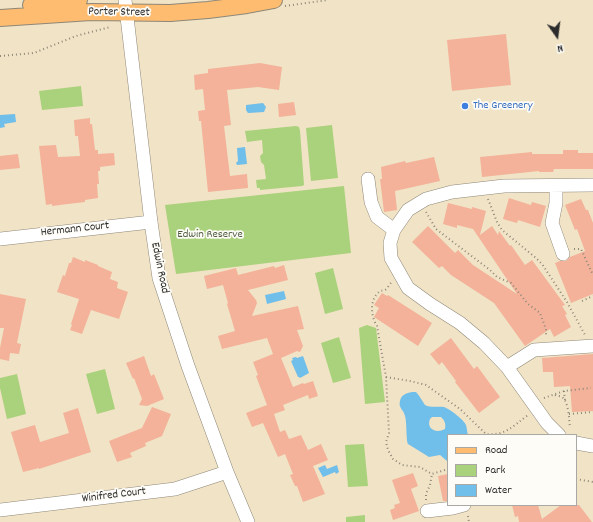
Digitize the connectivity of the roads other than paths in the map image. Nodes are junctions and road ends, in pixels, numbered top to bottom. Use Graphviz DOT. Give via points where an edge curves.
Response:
graph roads {
  1 [pos="79,0"];
  2 [pos="222,0"];
  3 [pos="274,0"];
  4 [pos="237,6"];
  5 [pos="0,9"];
  6 [pos="127,13"];
  7 [pos="0,18"];
  8 [pos="368,179"];
  9 [pos="593,185"];
  10 [pos="556,186"];
  11 [pos="150,222"];
  12 [pos="394,230"];
  13 [pos="0,239"];
  14 [pos="563,254"];
  15 [pos="591,346"];
  16 [pos="507,367"];
  17 [pos="565,432"];
  18 [pos="577,443"];
  19 [pos="593,446"];
  20 [pos="227,472"];
  21 [pos="460,506"];
  22 [pos="0,510"];
  23 [pos="427,511"];
  24 [pos="248,522"];
  1 -- 5 [label="main road, Porter Street"];
  2 -- 4 [label="street"];
  3 -- 4 [label="main road, Porter Street"];
  4 -- 6 [label="main road, Porter Street" via="170,13"];
  6 -- 7 [label="main road, Porter Street" via="91,12"];
  6 -- 11 [label="street, Edwin Road"];
  8 -- 12 [label="street" via="371,202 378,217"];
  9 -- 10 [label="street"];
  10 -- 12 [label="street" via="504,186 452,192 426,199 408,210"];
  10 -- 14 [label="street" via="552,223"];
  11 -- 13 [label="street, Hermann Court"];
  11 -- 20 [label="street, Edwin Road" via="159,278"];
  12 -- 16 [label="street" via="390,243 391,258 408,288 460,323"];
  15 -- 16 [label="street" via="534,350"];
  16 -- 17 [label="street" via="547,423"];
  18 -- 19 [label="street"];
  20 -- 22 [label="street, Winifred Court" via="175,489"];
  20 -- 24 [label="street, Edwin Road"];
  21 -- 23 [label="street"];
}
